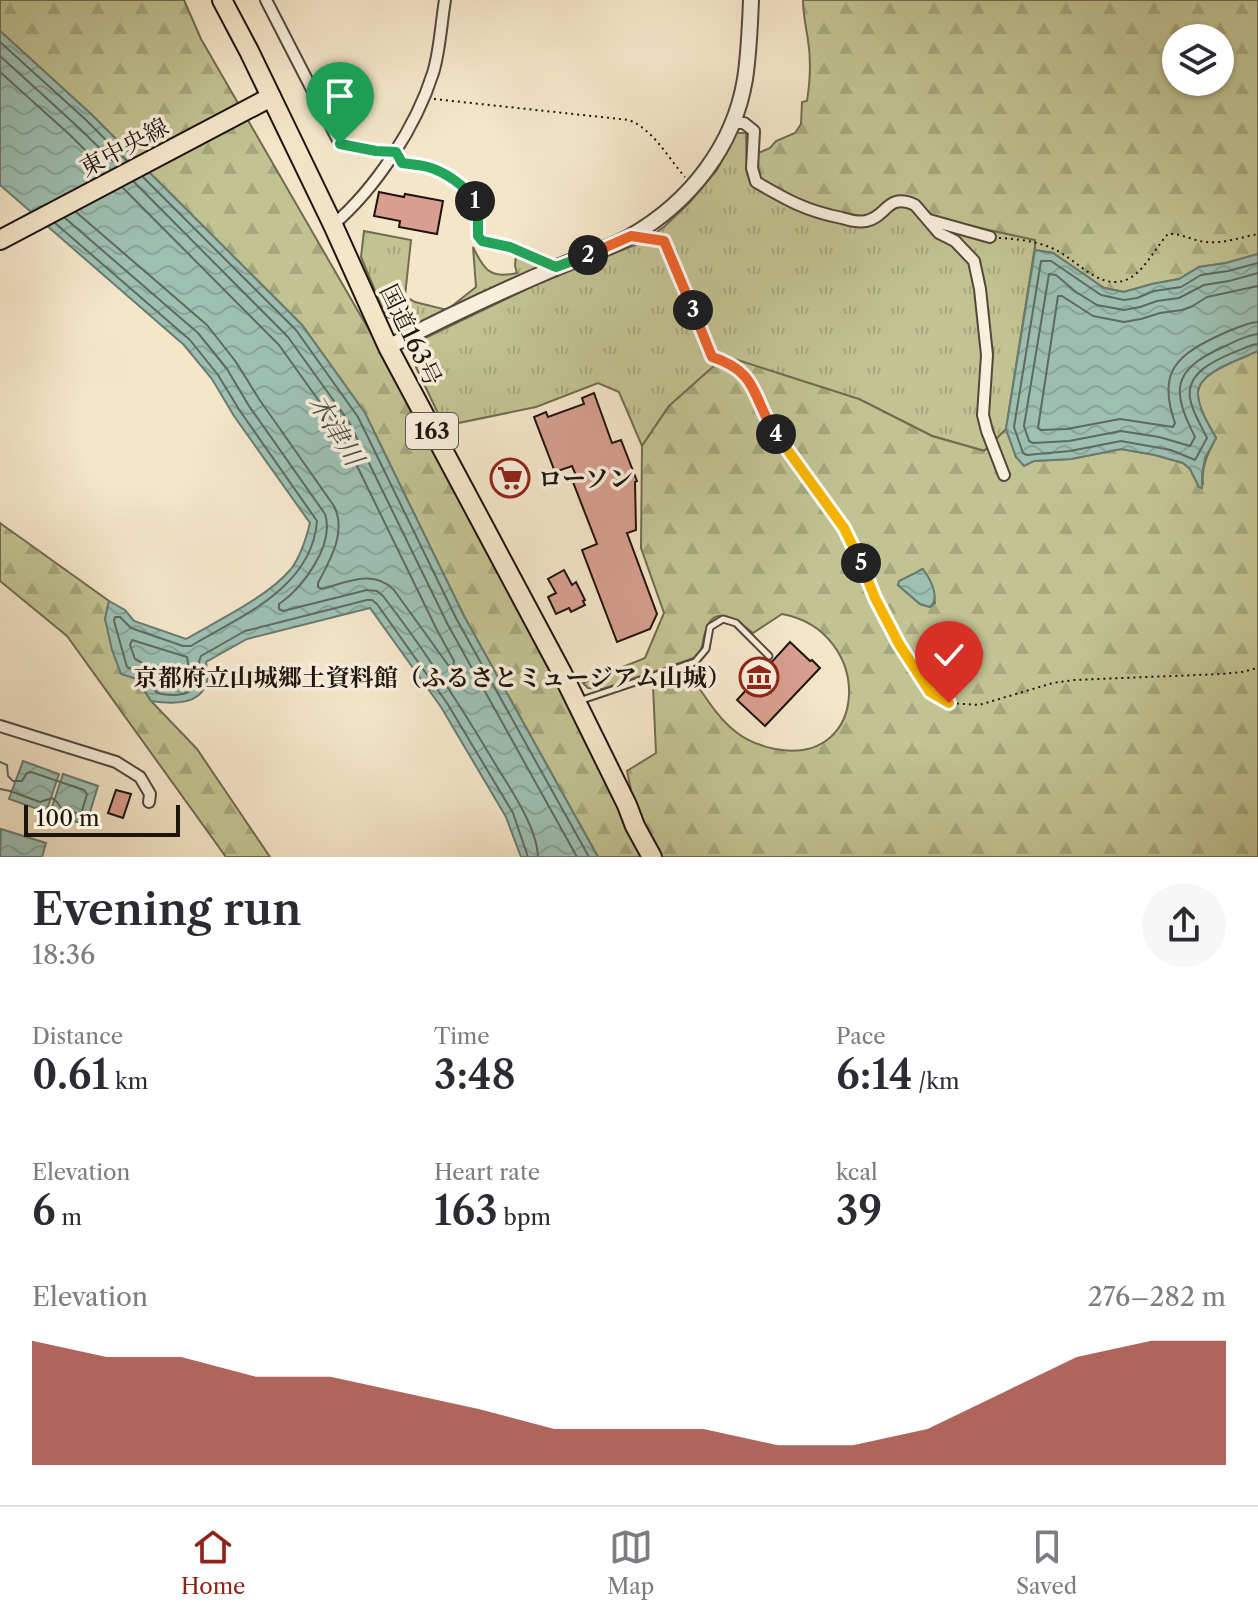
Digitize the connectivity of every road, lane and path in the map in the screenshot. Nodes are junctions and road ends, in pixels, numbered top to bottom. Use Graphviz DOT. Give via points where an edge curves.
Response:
graph roads {
  1 [pos="222,0"];
  2 [pos="266,0"];
  3 [pos="445,0"];
  4 [pos="751,0"];
  5 [pos="271,97"];
  6 [pos="424,98"];
  7 [pos="732,123"];
  8 [pos="396,152"];
  9 [pos="694,186"];
  10 [pos="927,220"];
  11 [pos="333,225"];
  12 [pos="1258,234"];
  13 [pos="631,236"];
  14 [pos="990,237"];
  15 [pos="0,240"];
  16 [pos="556,267"];
  17 [pos="388,347"];
  18 [pos="724,361"];
  19 [pos="1004,475"];
  20 [pos="769,656"];
  21 [pos="1258,668"];
  22 [pos="575,702"];
  23 [pos="0,726"];
  24 [pos="149,802"];
  25 [pos="652,857"];
  1 -- 5 [label="highway, 国道163号 / 163"];
  2 -- 8 [label="street" via="340,144"];
  3 -- 6 [label="street"];
  4 -- 7 [label="street" via="744,82"];
  5 -- 11 [label="highway, 国道163号 / 163"];
  5 -- 15 [label="highway, 東中央線"];
  6 -- 8 [label="street"];
  6 -- 9 [label="path" via="629,120 656,141"];
  7 -- 9 [label="street"];
  7 -- 10 [label="street" via="744,123 754,131 756,182 797,206 862,222 905,201"];
  8 -- 11 [label="street"];
  8 -- 16 [label="path" via="402,163 428,167 467,189 478,207 482,241"];
  9 -- 13 [label="street"];
  10 -- 14 [label="street"];
  10 -- 19 [label="street" via="974,261 987,355 983,415"];
  11 -- 17 [label="highway, 国道163号 / 163"];
  12 -- 14 [label="path" via="1209,243 1168,234 1134,275 1116,282 1091,276 1053,248"];
  13 -- 16 [label="street"];
  13 -- 18 [label="street" via="664,241 712,357"];
  16 -- 17 [label="street"];
  17 -- 22 [label="highway, 国道163号 / 163"];
  18 -- 21 [label="path" via="753,386 770,424 844,528 899,644 930,692 949,703 979,705 1074,680"];
  20 -- 22 [label="lane" via="736,623 723,619 710,627 706,649 695,662"];
  22 -- 25 [label="highway, 国道163号 / 163"];
  23 -- 24 [label="street" via="116,762 140,777"];
}
